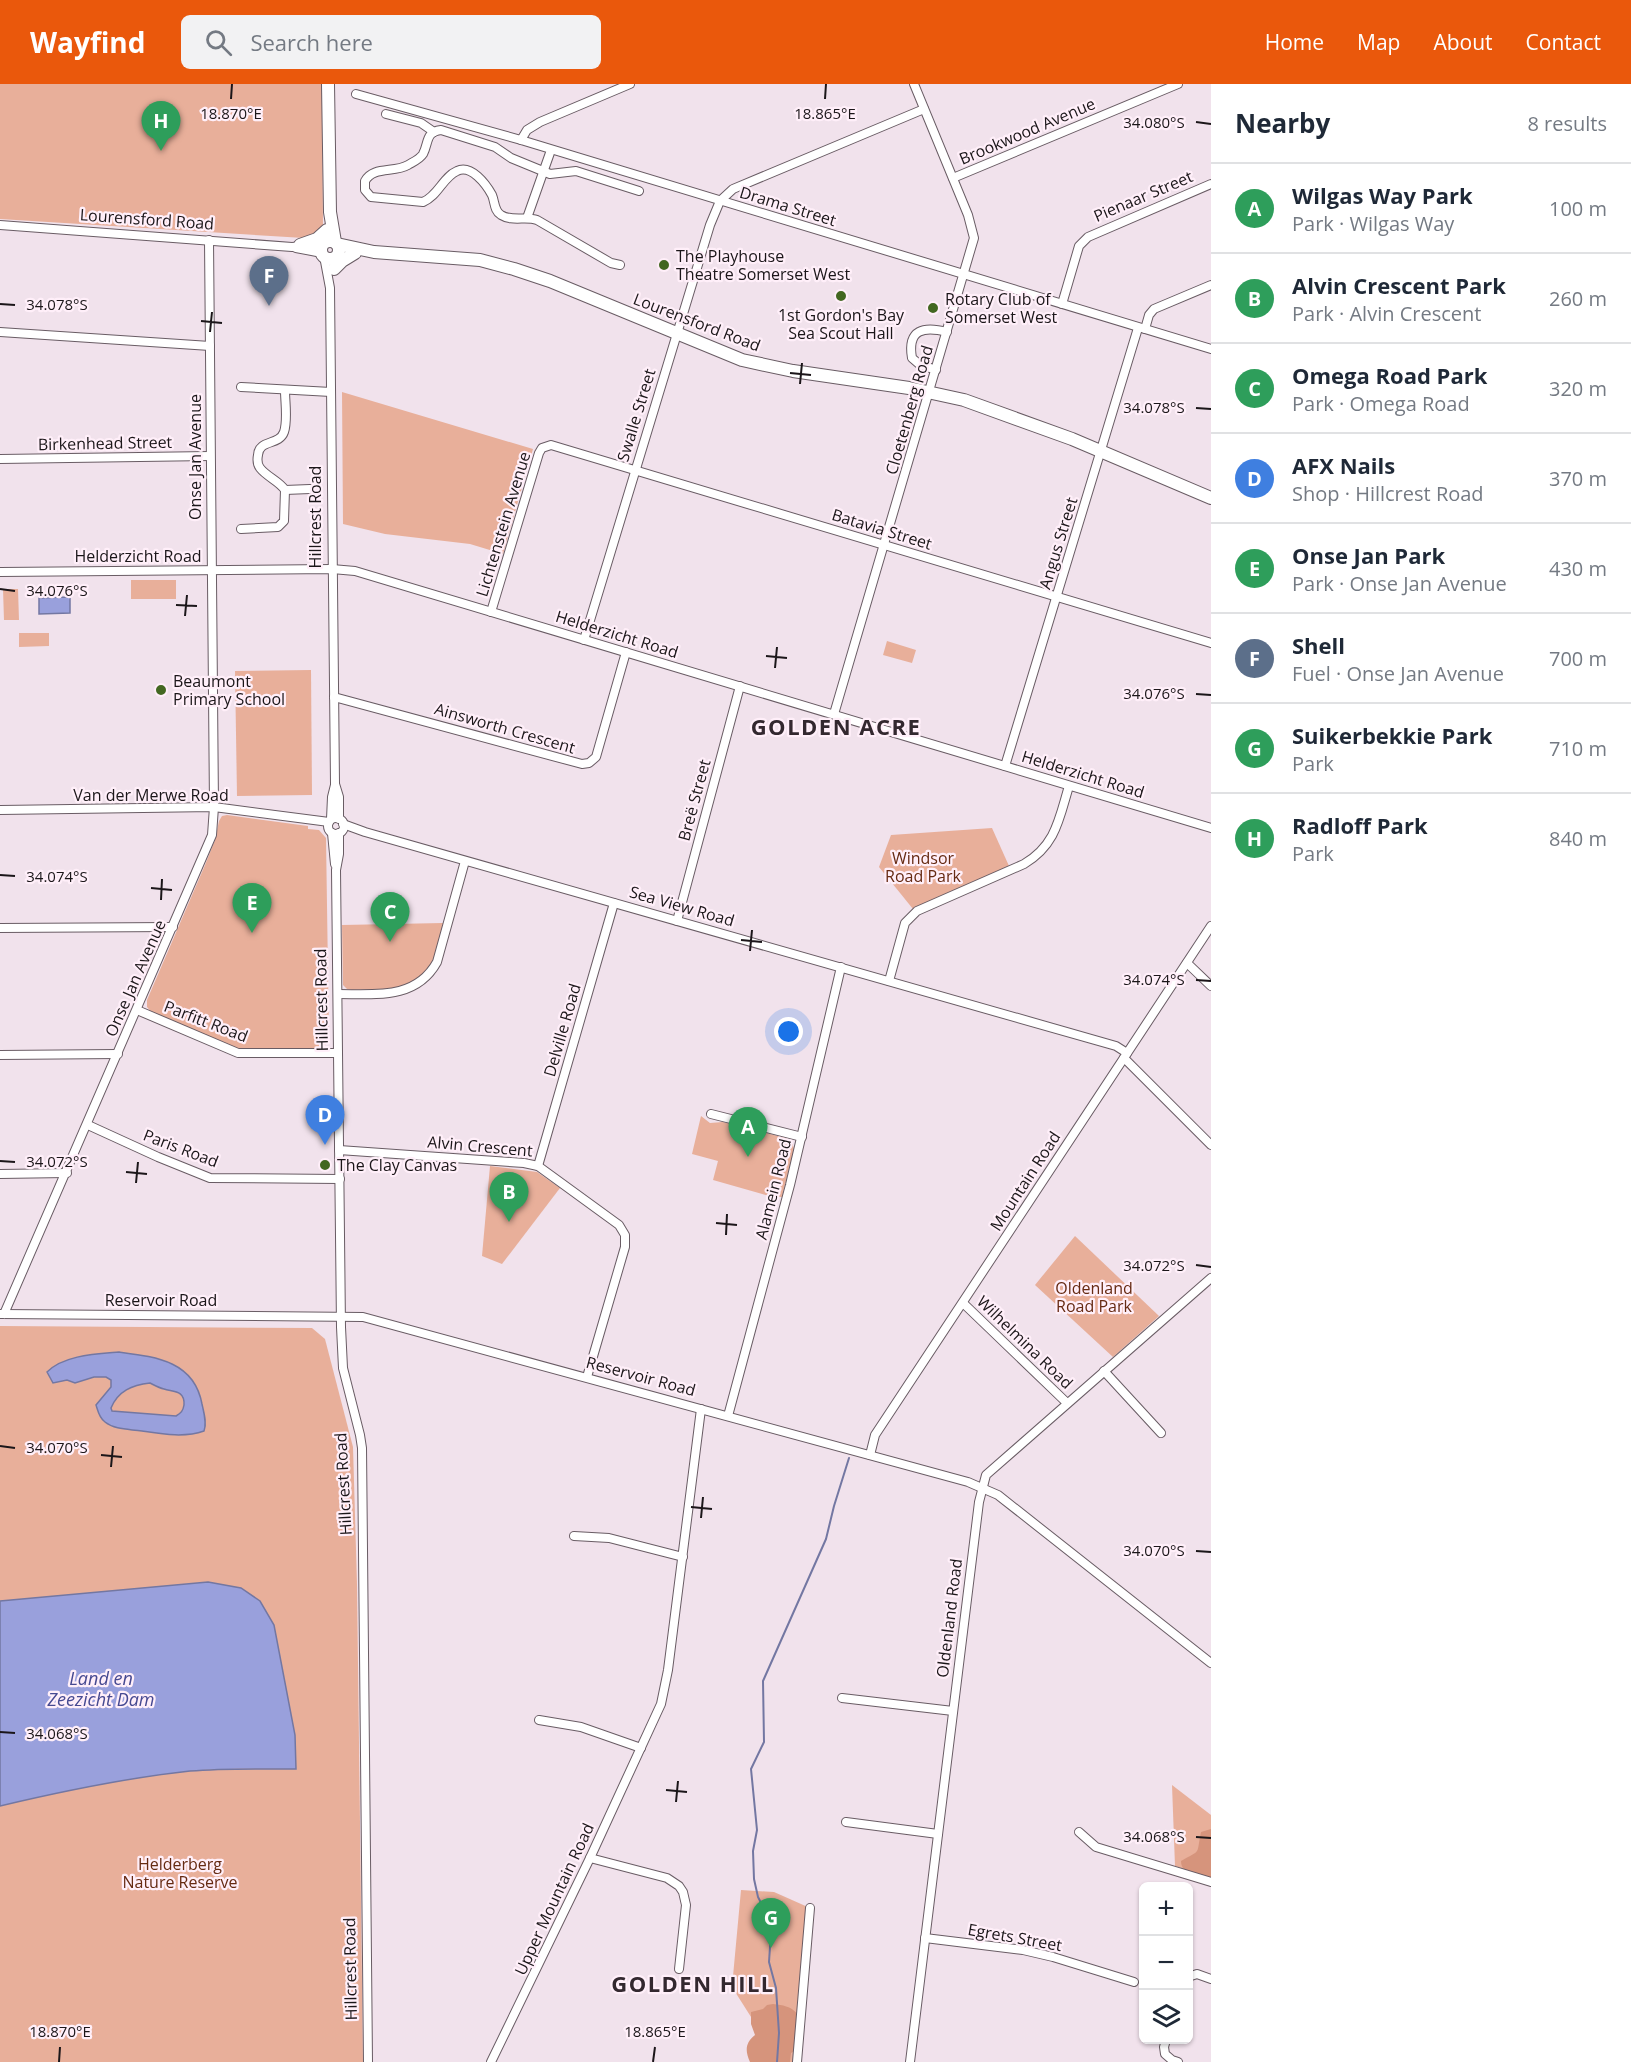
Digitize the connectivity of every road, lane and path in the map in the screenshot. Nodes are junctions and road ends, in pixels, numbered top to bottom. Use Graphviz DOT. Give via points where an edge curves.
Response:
graph roads {
  1 [pos="328,84"];
  2 [pos="630,84"];
  3 [pos="914,84"];
  4 [pos="1178,84"];
  5 [pos="356,94"];
  6 [pos="924,109"];
  7 [pos="386,114"];
  8 [pos="434,132"];
  9 [pos="521,140"];
  10 [pos="550,150"];
  11 [pos="543,171"];
  12 [pos="953,178"];
  13 [pos="1211,184"];
  14 [pos="639,190"];
  15 [pos="720,201"];
  16 [pos="527,218"];
  17 [pos="0,225"];
  18 [pos="209,240"];
  19 [pos="296,246"];
  20 [pos="330,249"];
  21 [pos="374,252"];
  22 [pos="620,265"];
  23 [pos="964,274"];
  24 [pos="330,285"];
  25 [pos="1211,285"];
  26 [pos="1062,304"];
  27 [pos="1142,328"];
  28 [pos="0,332"];
  29 [pos="947,332"];
  30 [pos="677,334"];
  31 [pos="210,346"];
  32 [pos="1211,349"];
  33 [pos="936,370"];
  34 [pos="241,387"];
  35 [pos="285,390"];
  36 [pos="331,392"];
  37 [pos="930,392"];
  38 [pos="544,446"];
  39 [pos="1101,451"];
  40 [pos="210,456"];
  41 [pos="0,459"];
  42 [pos="635,470"];
  43 [pos="310,489"];
  44 [pos="285,490"];
  45 [pos="1211,498"];
  46 [pos="241,529"];
  47 [pos="885,545"];
  48 [pos="332,569"];
  49 [pos="211,571"];
  50 [pos="0,572"];
  51 [pos="1057,597"];
  52 [pos="491,612"];
  53 [pos="584,640"];
  54 [pos="1211,643"];
  55 [pos="626,652"];
  56 [pos="740,686"];
  57 [pos="334,697"];
  58 [pos="834,714"];
  59 [pos="1005,766"];
  60 [pos="1069,786"];
  61 [pos="214,807"];
  62 [pos="0,810"];
  63 [pos="336,826"];
  64 [pos="1211,828"];
  65 [pos="465,861"];
  66 [pos="614,903"];
  67 [pos="676,921"];
  68 [pos="1211,926"];
  69 [pos="173,927"];
  70 [pos="0,928"];
  71 [pos="1187,963"];
  72 [pos="842,967"];
  73 [pos="889,981"];
  74 [pos="1211,986"];
  75 [pos="338,994"];
  76 [pos="137,1010"];
  77 [pos="338,1053"];
  78 [pos="118,1054"];
  79 [pos="0,1055"];
  80 [pos="1126,1055"];
  81 [pos="711,1114"];
  82 [pos="88,1125"];
  83 [pos="801,1137"];
  84 [pos="1211,1144"];
  85 [pos="339,1150"];
  86 [pos="538,1166"];
  87 [pos="67,1173"];
  88 [pos="0,1174"];
  89 [pos="340,1179"];
  90 [pos="1211,1278"];
  91 [pos="963,1303"];
  92 [pos="2,1314"];
  93 [pos="341,1316"];
  94 [pos="1104,1371"];
  95 [pos="587,1377"];
  96 [pos="1067,1403"];
  97 [pos="701,1409"];
  98 [pos="728,1416"];
  99 [pos="1161,1433"];
  100 [pos="870,1455"];
  101 [pos="983,1488"];
  102 [pos="574,1536"];
  103 [pos="683,1557"];
  104 [pos="1211,1663"];
  105 [pos="842,1698"];
  106 [pos="953,1711"];
  107 [pos="539,1720"];
  108 [pos="641,1748"];
  109 [pos="846,1822"];
  110 [pos="1079,1832"];
  111 [pos="938,1834"];
  112 [pos="590,1858"];
  113 [pos="1211,1882"];
  114 [pos="810,1908"];
  115 [pos="925,1938"];
  116 [pos="679,1969"];
  117 [pos="1193,1975"];
  118 [pos="1211,1978"];
  119 [pos="1134,1982"];
  120 [pos="1165,2044"];
  121 [pos="368,2062"];
  122 [pos="491,2062"];
  123 [pos="797,2062"];
  124 [pos="909,2062"];
  125 [pos="1178,2062"];
  1 -- 20 [label="street, Hillcrest Road"];
  2 -- 9 [label="street" via="540,122 527,130"];
  3 -- 6 [label="street, Cloetenberg Road"];
  4 -- 12 [label="street, Brookwood Avenue"];
  5 -- 9 [label="street, Drama Street"];
  6 -- 12 [label="street, Cloetenberg Road"];
  6 -- 15 [label="street" via="733,189"];
  7 -- 8 [label="street" via="421,123"];
  8 -- 11 [label="street" via="441,130 488,144"];
  8 -- 16 [label="street" via="418,158 402,168 368,176 368,195 375,199 423,202 463,169 481,179 499,214"];
  9 -- 10 [label="street, Drama Street"];
  10 -- 11 [label="street"];
  10 -- 15 [label="street, Drama Street"];
  11 -- 14 [label="street" via="555,175 576,171"];
  11 -- 16 [label="street"];
  12 -- 23 [label="street, Cloetenberg Road" via="974,234"];
  13 -- 26 [label="street, Pienaar Street" via="1088,237 1079,246"];
  15 -- 23 [label="street, Drama Street"];
  15 -- 30 [label="street, Swalle Street"];
  16 -- 22 [label="street"];
  17 -- 18 [label="street, Lourensford Road"];
  18 -- 19 [label="street, Lourensford Road"];
  18 -- 31 [label="street, Onse Jan Avenue"];
  19 -- 20 [label="street, Lourensford Road"];
  19 -- 20 [label="street" via="316,239"];
  20 -- 21 [label="street, Lourensford Road"];
  20 -- 21 [label="street, Lourensford Road" via="342,261 355,253"];
  20 -- 24 [label="street, Hillcrest Road"];
  20 -- 24 [label="street, Hillcrest Road"];
  21 -- 30 [label="street, Lourensford Road" via="491,262 550,281"];
  23 -- 26 [label="street, Drama Street"];
  23 -- 29 [label="street, Cloetenberg Road"];
  24 -- 36 [label="street, Hillcrest Road"];
  25 -- 27 [label="street, Angus Street" via="1154,309"];
  26 -- 27 [label="street, Drama Street"];
  27 -- 32 [label="street, Drama Street"];
  27 -- 39 [label="street, Angus Street"];
  28 -- 31 [label="street"];
  29 -- 33 [label="street, Cloetenberg Road"];
  29 -- 33 [label="street" via="924,329 912,339 912,358"];
  30 -- 37 [label="street, Lourensford Road" via="772,368"];
  30 -- 42 [label="street, Swalle Street"];
  31 -- 40 [label="street, Onse Jan Avenue"];
  33 -- 37 [label="street, Cloetenberg Road"];
  34 -- 35 [label="street"];
  35 -- 36 [label="street"];
  35 -- 44 [label="street" via="283,435 263,444 257,459 260,468"];
  36 -- 48 [label="street, Hillcrest Road"];
  37 -- 39 [label="street, Lourensford Road" via="979,405"];
  37 -- 47 [label="street, Cloetenberg Road"];
  38 -- 42 [label="street, Batavia Street"];
  38 -- 52 [label="street, Lichtenstein Avenue"];
  39 -- 45 [label="street, Lourensford Road"];
  39 -- 51 [label="street, Angus Street"];
  40 -- 41 [label="street, Birkenhead Street"];
  40 -- 49 [label="street, Onse Jan Avenue"];
  42 -- 47 [label="street, Batavia Street"];
  42 -- 53 [label="street, Swalle Street"];
  43 -- 44 [label="street"];
  44 -- 46 [label="street" via="286,514 282,525"];
  47 -- 51 [label="street, Batavia Street"];
  47 -- 58 [label="street, Cloetenberg Road"];
  48 -- 49 [label="street, Helderzicht Road"];
  48 -- 52 [label="street, Helderzicht Road" via="356,571"];
  48 -- 57 [label="street, Hillcrest Road"];
  49 -- 50 [label="street, Helderzicht Road"];
  49 -- 61 [label="street, Onse Jan Avenue"];
  51 -- 54 [label="street, Batavia Street"];
  51 -- 59 [label="street, Angus Street"];
  52 -- 53 [label="street, Helderzicht Road"];
  53 -- 55 [label="street, Helderzicht Road"];
  55 -- 56 [label="street, Helderzicht Road"];
  55 -- 57 [label="street, Ainsworth Crescent" via="596,757 582,764"];
  56 -- 58 [label="street, Helderzicht Road"];
  56 -- 67 [label="street, Breë Street"];
  57 -- 63 [label="street, Hillcrest Road" via="332,797"];
  58 -- 59 [label="street, Helderzicht Road"];
  59 -- 60 [label="street, Helderzicht Road"];
  60 -- 64 [label="street, Helderzicht Road"];
  60 -- 73 [label="street" via="1054,834 1039,854 907,919"];
  61 -- 62 [label="street, Van der Merwe Road"];
  61 -- 63 [label="street, Van der Merwe Road"];
  61 -- 69 [label="street, Onse Jan Avenue" via="208,847"];
  63 -- 65 [label="street, Sea View Road"];
  63 -- 75 [label="street, Hillcrest Road"];
  65 -- 66 [label="street, Sea View Road"];
  65 -- 75 [label="street" via="437,962 429,975 410,989 394,993"];
  66 -- 67 [label="street, Sea View Road"];
  66 -- 86 [label="street, Delville Road"];
  67 -- 72 [label="street, Sea View Road"];
  68 -- 71 [label="street, Mountain Road"];
  69 -- 70 [label="street"];
  69 -- 76 [label="street, Onse Jan Avenue"];
  71 -- 74 [label="street"];
  71 -- 80 [label="street, Mountain Road"];
  72 -- 73 [label="street, Sea View Road"];
  72 -- 83 [label="street, Alamein Road"];
  73 -- 80 [label="street, Sea View Road" via="1116,1046"];
  75 -- 77 [label="street, Hillcrest Road"];
  76 -- 77 [label="street, Parfitt Road" via="238,1053"];
  76 -- 78 [label="street, Onse Jan Avenue"];
  77 -- 85 [label="street, Hillcrest Road"];
  78 -- 79 [label="street"];
  78 -- 82 [label="street, Onse Jan Avenue"];
  80 -- 84 [label="street, Sea View Road"];
  80 -- 91 [label="street, Mountain Road"];
  81 -- 83 [label="street"];
  82 -- 87 [label="street, Onse Jan Avenue"];
  82 -- 89 [label="street, Paris Road" via="210,1178"];
  83 -- 98 [label="street, Alamein Road"];
  85 -- 86 [label="street, Alvin Crescent"];
  85 -- 89 [label="street, Hillcrest Road"];
  86 -- 95 [label="street, Alvin Crescent" via="619,1224 626,1235"];
  87 -- 88 [label="street"];
  87 -- 92 [label="street, Onse Jan Avenue"];
  89 -- 93 [label="street, Hillcrest Road"];
  90 -- 94 [label="street, Oldenland Road"];
  91 -- 96 [label="street, Wilhelmina Road"];
  91 -- 100 [label="street, Mountain Road" via="875,1436"];
  92 -- 93 [label="street, Reservoir Road"];
  93 -- 95 [label="street, Reservoir Road" via="379,1320"];
  93 -- 121 [label="street, Hillcrest Road" via="343,1368 362,1448"];
  94 -- 96 [label="street, Oldenland Road"];
  94 -- 99 [label="street"];
  95 -- 97 [label="street, Reservoir Road"];
  96 -- 101 [label="street, Oldenland Road" via="990,1470"];
  97 -- 98 [label="street, Reservoir Road"];
  97 -- 103 [label="street, Upper Mountain Road"];
  98 -- 100 [label="street, Reservoir Road"];
  100 -- 101 [label="street, Reservoir Road"];
  101 -- 104 [label="street, Reservoir Road" via="998,1495"];
  101 -- 106 [label="street, Oldenland Road"];
  102 -- 103 [label="street" via="609,1539"];
  103 -- 108 [label="street, Upper Mountain Road" via="664,1694"];
  105 -- 106 [label="street"];
  106 -- 111 [label="street, Oldenland Road"];
  107 -- 108 [label="street" via="580,1727"];
  108 -- 112 [label="street, Upper Mountain Road"];
  109 -- 111 [label="street"];
  110 -- 113 [label="street" via="1096,1847"];
  111 -- 115 [label="street, Oldenland Road"];
  112 -- 116 [label="street" via="667,1878 679,1886 686,1905"];
  112 -- 122 [label="street, Upper Mountain Road"];
  114 -- 123 [label="street"];
  115 -- 119 [label="street, Egrets Street" via="1023,1950"];
  115 -- 124 [label="street, Oldenland Road"];
  117 -- 118 [label="street"];
  120 -- 125 [label="street" via="1165,2054"];
}
